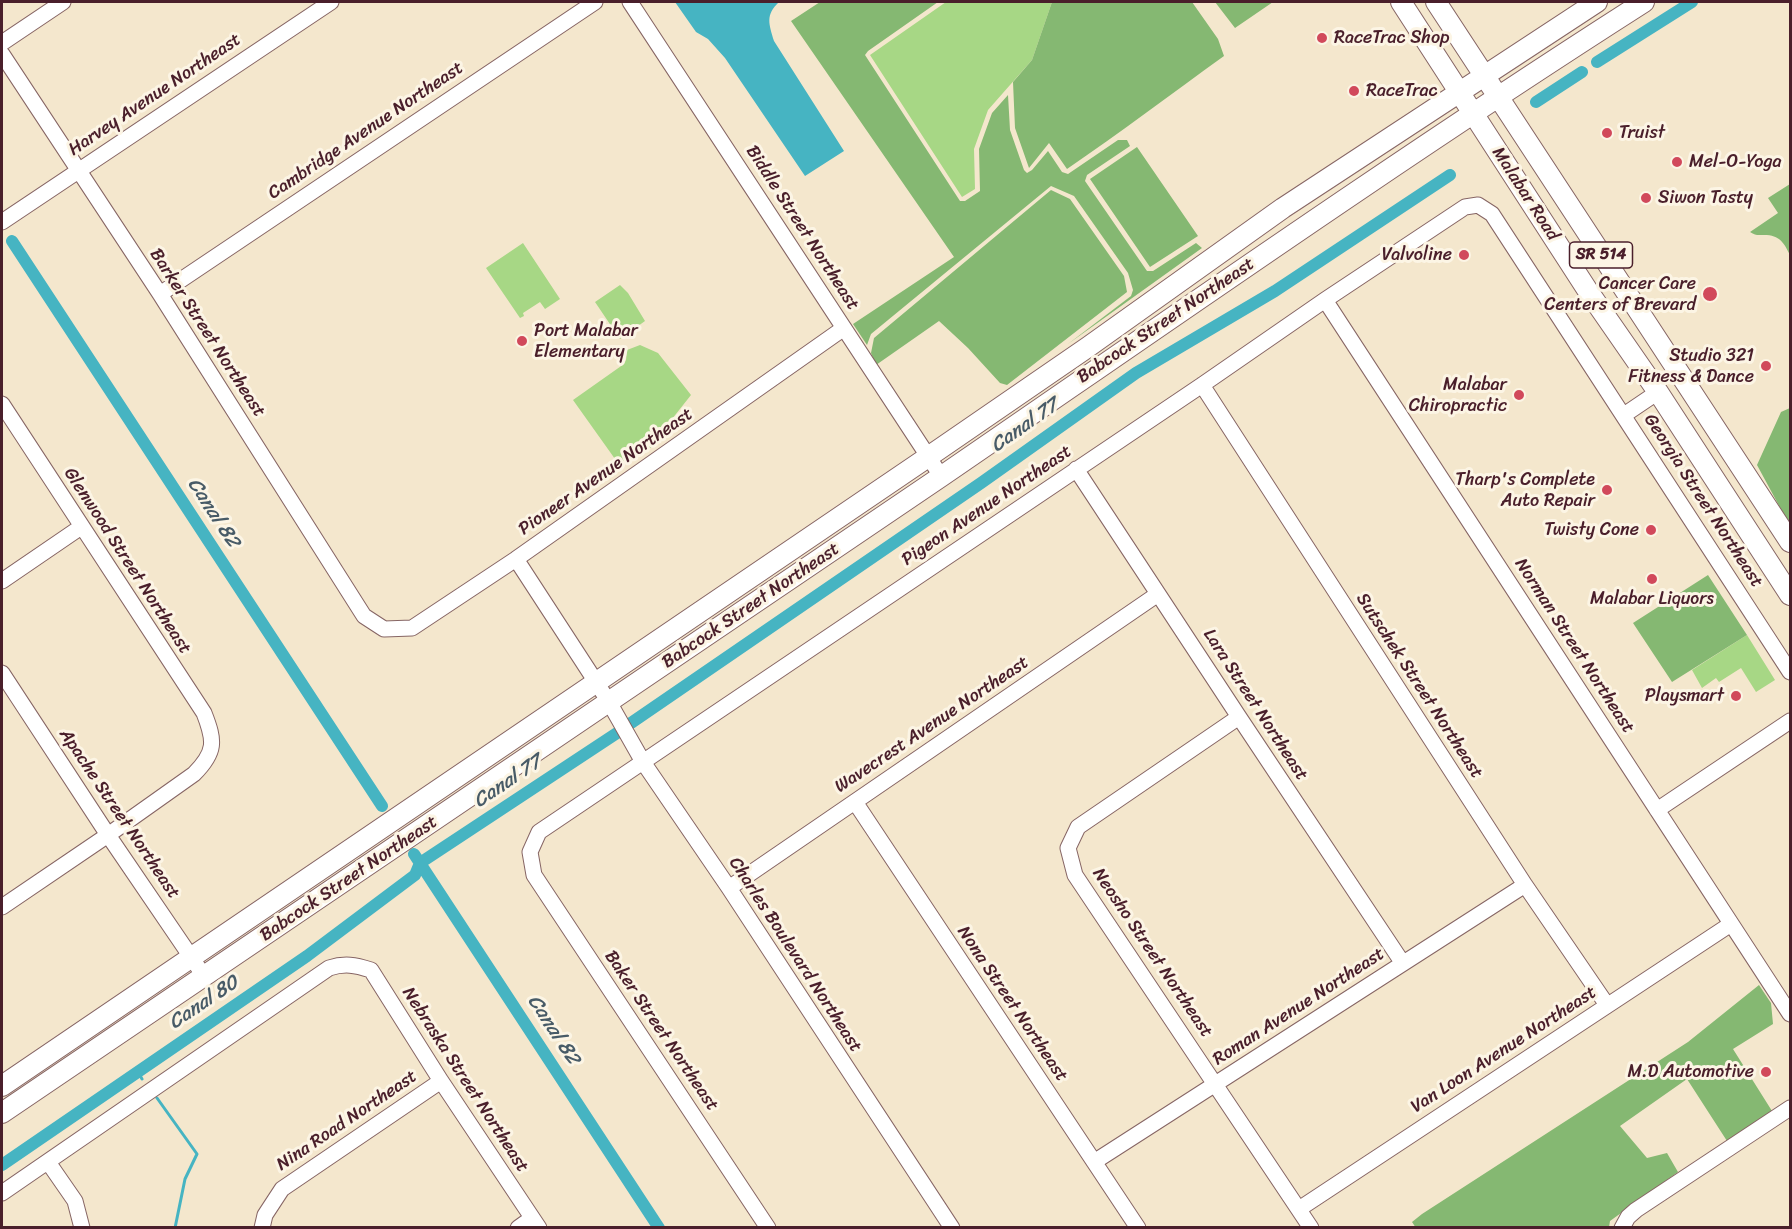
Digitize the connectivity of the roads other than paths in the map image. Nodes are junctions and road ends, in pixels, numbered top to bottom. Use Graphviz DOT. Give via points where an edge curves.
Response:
graph roads {
  1 [pos="63,2"];
  2 [pos="331,2"];
  3 [pos="595,2"];
  4 [pos="630,2"];
  5 [pos="1401,2"];
  6 [pos="1436,2"];
  7 [pos="1597,2"];
  8 [pos="1644,2"];
  9 [pos="2,43"];
  10 [pos="2,54"];
  11 [pos="1485,76"];
  12 [pos="1459,92"];
  13 [pos="1498,95"];
  14 [pos="1472,113"];
  15 [pos="78,169"];
  16 [pos="1478,205"];
  17 [pos="2,222"];
  18 [pos="160,294"];
  19 [pos="1325,300"];
  20 [pos="1149,303"];
  21 [pos="844,328"];
  22 [pos="1136,341"];
  23 [pos="1202,385"];
  24 [pos="1658,392"];
  25 [pos="2,404"];
  26 [pos="1624,415"];
  27 [pos="1707,416"];
  28 [pos="928,457"];
  29 [pos="1076,469"];
  30 [pos="941,476"];
  31 [pos="81,527"];
  32 [pos="1791,542"];
  33 [pos="516,559"];
  34 [pos="2,581"];
  35 [pos="1158,594"];
  36 [pos="1791,595"];
  37 [pos="384,629"];
  38 [pos="1791,672"];
  39 [pos="2,673"];
  40 [pos="596,682"];
  41 [pos="609,702"];
  42 [pos="1239,717"];
  43 [pos="1791,721"];
  44 [pos="643,762"];
  45 [pos="855,802"];
  46 [pos="1657,810"];
  47 [pos="108,835"];
  48 [pos="530,852"];
  49 [pos="1525,885"];
  50 [pos="729,888"];
  51 [pos="2,907"];
  52 [pos="1731,924"];
  53 [pos="191,957"];
  54 [pos="1402,962"];
  55 [pos="204,976"];
  56 [pos="1607,1005"];
  57 [pos="1791,1014"];
  58 [pos="441,1082"];
  59 [pos="1217,1085"];
  60 [pos="2,1086"];
  61 [pos="1791,1107"];
  62 [pos="2,1113"];
  63 [pos="48,1162"];
  64 [pos="1094,1162"];
  65 [pos="2,1193"];
  66 [pos="1299,1209"];
  67 [pos="536,1222"];
  68 [pos="82,1227"];
  69 [pos="262,1227"];
  70 [pos="518,1227"];
  71 [pos="768,1227"];
  72 [pos="952,1227"];
  73 [pos="1137,1227"];
  74 [pos="1311,1227"];
  75 [pos="1622,1227"];
  1 -- 9 [label="street"];
  2 -- 15 [label="street, Harvey Avenue Northeast"];
  3 -- 18 [label="street, Cambridge Avenue Northeast"];
  4 -- 21 [label="street, Biddle Street Northeast"];
  5 -- 12 [label="main road, Malabar Road / SR 514"];
  6 -- 11 [label="main road, Malabar Road / SR 514"];
  7 -- 11 [label="main road, Babcock Street Northeast"];
  8 -- 13 [label="main road, Babcock Street Northeast"];
  10 -- 15 [label="street, Barker Street Northeast"];
  11 -- 12 [label="main road, Babcock Street Northeast"];
  11 -- 13 [label="main road, Malabar Road / SR 514"];
  12 -- 14 [label="main road, Malabar Road / SR 514"];
  12 -- 20 [label="main road, Babcock Street Northeast" via="1283,208"];
  13 -- 14 [label="main road, Babcock Street Northeast"];
  13 -- 27 [label="main road, Malabar Road / SR 514"];
  14 -- 22 [label="main road, Babcock Street Northeast"];
  14 -- 24 [label="main road, Malabar Road / SR 514"];
  15 -- 17 [label="street, Harvey Avenue Northeast"];
  15 -- 18 [label="street, Barker Street Northeast"];
  16 -- 19 [label="street, Pigeon Avenue Northeast" via="1465,207"];
  16 -- 26 [label="street, Georgia Street Northeast" via="1492,214"];
  18 -- 37 [label="street, Barker Street Northeast" via="364,616"];
  19 -- 23 [label="street, Pigeon Avenue Northeast"];
  19 -- 46 [label="street, Norman Street Northeast"];
  20 -- 22 [label="main road" via="1152,312"];
  20 -- 28 [label="main road, Babcock Street Northeast"];
  21 -- 28 [label="street, Biddle Street Northeast"];
  21 -- 33 [label="street, Pioneer Avenue Northeast"];
  22 -- 30 [label="main road, Babcock Street Northeast"];
  23 -- 29 [label="street, Pigeon Avenue Northeast"];
  23 -- 49 [label="street, Sutschek Street Northeast"];
  24 -- 26 [label="street"];
  24 -- 27 [label="main road" via="1683,400"];
  24 -- 36 [label="main road, Malabar Road / SR 514"];
  25 -- 31 [label="street, Glenwood Street Northeast"];
  26 -- 38 [label="street, Georgia Street Northeast"];
  27 -- 32 [label="main road, Malabar Road / SR 514"];
  28 -- 30 [label="street, Biddle Street Northeast"];
  28 -- 40 [label="main road, Babcock Street Northeast"];
  29 -- 35 [label="street, Lara Street Northeast"];
  29 -- 44 [label="street, Pigeon Avenue Northeast"];
  30 -- 41 [label="main road, Babcock Street Northeast"];
  31 -- 34 [label="street"];
  31 -- 47 [label="street, Glenwood Street Northeast" via="204,713 213,742 211,754 194,774"];
  33 -- 37 [label="street, Pioneer Avenue Northeast" via="412,628"];
  33 -- 40 [label="street, Charles Boulevard Northeast"];
  35 -- 42 [label="street, Lara Street Northeast"];
  35 -- 45 [label="street, Wavecrest Avenue Northeast"];
  39 -- 47 [label="street, Apache Street Northeast"];
  40 -- 41 [label="street, Charles Boulevard Northeast"];
  40 -- 53 [label="main road, Babcock Street Northeast"];
  41 -- 44 [label="street, Charles Boulevard Northeast"];
  41 -- 55 [label="main road, Babcock Street Northeast"];
  42 -- 54 [label="street, Lara Street Northeast"];
  42 -- 59 [label="street, Neosho Street Northeast" via="1078,827 1068,848 1076,875"];
  43 -- 46 [label="street"];
  44 -- 48 [label="street, Pigeon Avenue Northeast" via="539,832"];
  44 -- 50 [label="street, Charles Boulevard Northeast"];
  45 -- 50 [label="street, Wavecrest Avenue Northeast"];
  45 -- 64 [label="street, Nona Street Northeast"];
  46 -- 52 [label="street, Norman Street Northeast"];
  47 -- 51 [label="street"];
  47 -- 53 [label="street, Apache Street Northeast"];
  48 -- 71 [label="street, Baker Street Northeast" via="534,875"];
  49 -- 54 [label="street, Roman Avenue Northeast"];
  49 -- 56 [label="street, Sutschek Street Northeast"];
  50 -- 72 [label="street, Charles Boulevard Northeast"];
  52 -- 56 [label="street, Van Loon Avenue Northeast"];
  52 -- 57 [label="street, Norman Street Northeast"];
  53 -- 55 [label="street, Apache Street Northeast"];
  53 -- 60 [label="main road, Babcock Street Northeast"];
  54 -- 59 [label="street, Roman Avenue Northeast"];
  55 -- 62 [label="main road, Babcock Street Northeast"];
  56 -- 66 [label="street, Van Loon Avenue Northeast"];
  58 -- 63 [label="street, Nebraska Street Northeast" via="371,970 341,964 329,968"];
  58 -- 67 [label="street, Nebraska Street Northeast"];
  58 -- 69 [label="street, Nina Road Northeast" via="282,1189"];
  59 -- 64 [label="street, Roman Avenue Northeast"];
  59 -- 66 [label="street, Neosho Street Northeast"];
  61 -- 75 [label="street" via="1636,1210"];
  63 -- 65 [label="street"];
  63 -- 68 [label="street" via="75,1201"];
  64 -- 73 [label="street, Nona Street Northeast"];
  66 -- 74 [label="street, Neosho Street Northeast"];
  67 -- 70 [label="street"];
}
